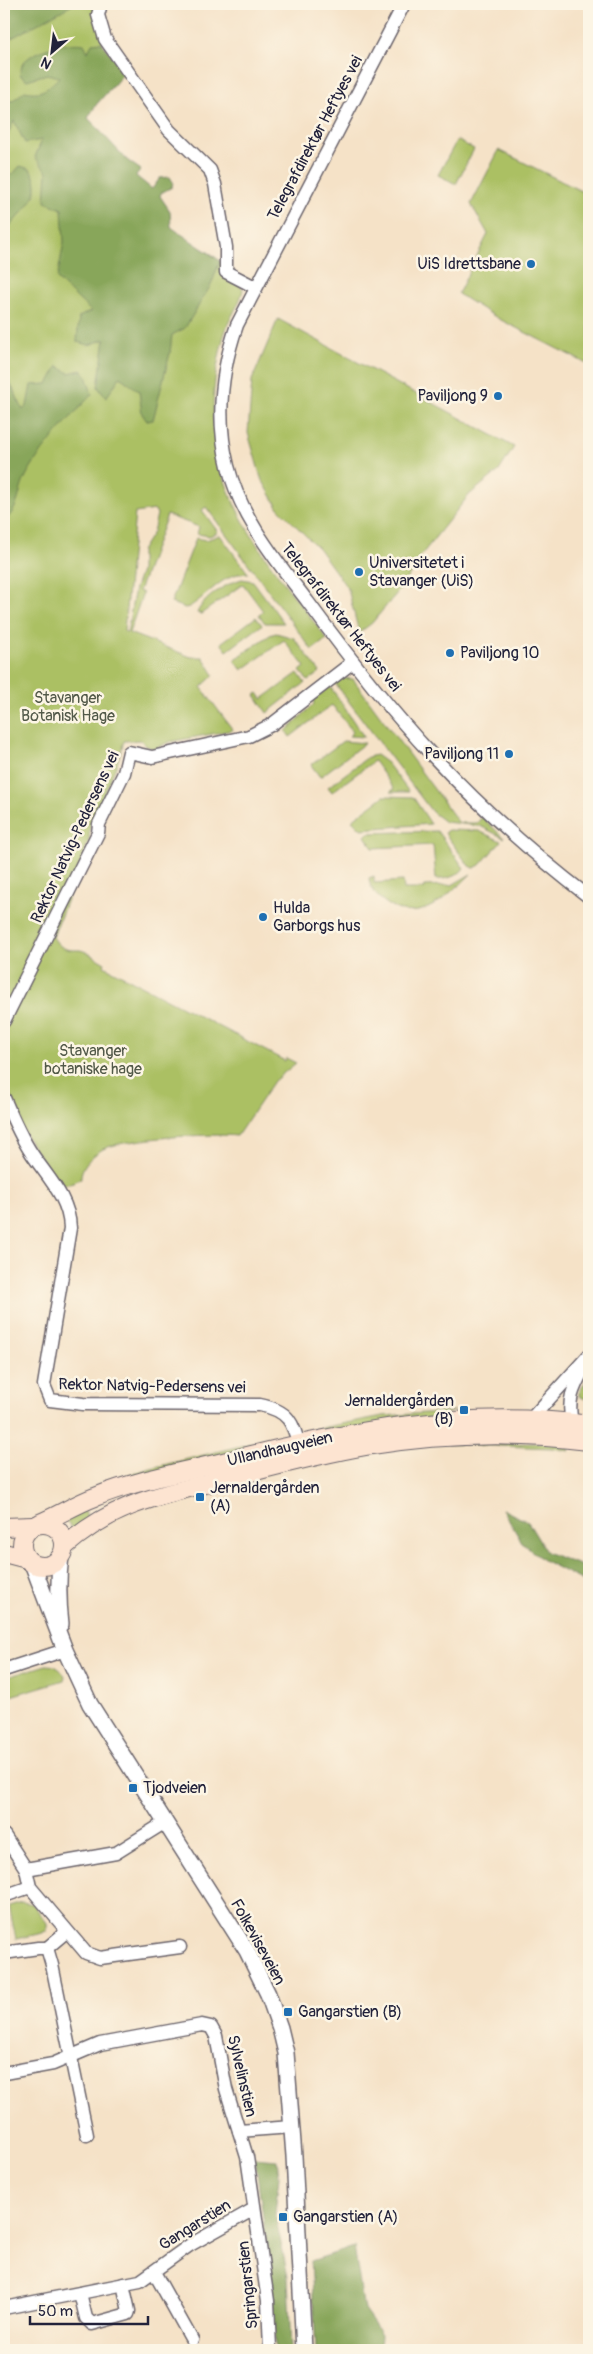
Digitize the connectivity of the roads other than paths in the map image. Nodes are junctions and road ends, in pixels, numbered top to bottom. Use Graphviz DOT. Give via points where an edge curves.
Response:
graph roads {
  1 [pos="101,4"];
  2 [pos="404,4"];
  3 [pos="255,287"];
  4 [pos="353,662"];
  5 [pos="589,897"];
  6 [pos="4,1021"];
  7 [pos="4,1098"];
  8 [pos="589,1357"];
  9 [pos="530,1420"];
  10 [pos="581,1424"];
  11 [pos="589,1441"];
  12 [pos="301,1451"];
  13 [pos="36,1525"];
  14 [pos="4,1527"];
  15 [pos="63,1551"];
  16 [pos="4,1553"];
  17 [pos="29,1561"];
  18 [pos="65,1650"];
  19 [pos="4,1670"];
  20 [pos="164,1823"];
  21 [pos="4,1835"];
  22 [pos="26,1869"];
  23 [pos="30,1887"];
  24 [pos="4,1896"];
  25 [pos="66,1932"];
  26 [pos="180,1947"];
  27 [pos="47,1948"];
  28 [pos="4,1953"];
  29 [pos="70,2056"];
  30 [pos="4,2073"];
  31 [pos="292,2127"];
  32 [pos="239,2131"];
  33 [pos="87,2135"];
  34 [pos="247,2158"];
  35 [pos="254,2208"];
  36 [pos="154,2272"];
  37 [pos="123,2284"];
  38 [pos="80,2293"];
  39 [pos="4,2308"];
  40 [pos="192,2340"];
  41 [pos="270,2350"];
  42 [pos="304,2350"];
  1 -- 3 [label="street" via="98,15 105,39 170,130 210,170 226,248 226,272"];
  2 -- 3 [label="street, Telegrafdirektør Heftyes vei"];
  3 -- 4 [label="street, Telegrafdirektør Heftyes vei" via="227,354 221,393 221,433 228,467 255,530"];
  4 -- 5 [label="street, Telegrafdirektør Heftyes vei" via="457,781 512,834"];
  4 -- 6 [label="street, Rektor Natvig-Pedersens vei" via="271,725 249,736 152,757 129,752 124,773 99,824 98,833"];
  7 -- 12 [label="street, Rektor Natvig-Pedersens vei" via="31,1153 66,1204 69,1216 69,1235 44,1385 50,1400 83,1404 260,1405 280,1410 292,1422"];
  8 -- 9 [label="street"];
  8 -- 10 [label="street" via="569,1404"];
  9 -- 10 [label="main road, Ullandhaugveien"];
  9 -- 12 [label="main road, Ullandhaugveien" via="404,1425 358,1431"];
  11 -- 12 [label="main road, Ullandhaugveien" via="476,1435"];
  12 -- 13 [label="main road, Ullandhaugveien" via="142,1482 96,1496"];
  12 -- 15 [label="main road, Ullandhaugveien" via="134,1503 94,1523"];
  13 -- 14 [label="main road, Ullandhaugveien"];
  13 -- 15 [label="main road" via="53,1526 58,1530 64,1541"];
  13 -- 17 [label="main road" via="28,1530 22,1541 23,1553"];
  15 -- 17 [label="main road" via="48,1565"];
  15 -- 18 [label="street, Folkeviseveien" via="58,1602"];
  16 -- 17 [label="main road"];
  17 -- 18 [label="street, Folkeviseveien"];
  18 -- 19 [label="street"];
  18 -- 20 [label="street, Folkeviseveien" via="100,1722"];
  20 -- 22 [label="street" via="116,1853"];
  20 -- 31 [label="street, Folkeviseveien" via="246,1951 268,1994 286,2053"];
  21 -- 22 [label="street"];
  22 -- 23 [label="street"];
  23 -- 24 [label="street"];
  23 -- 25 [label="street"];
  25 -- 26 [label="street" via="86,1954 100,1958"];
  25 -- 27 [label="street"];
  27 -- 28 [label="street"];
  27 -- 29 [label="street"];
  29 -- 30 [label="street, Sylvelinstien" via="53,2064"];
  29 -- 32 [label="street, Sylvelinstien" via="100,2044 206,2024 215,2032 221,2070"];
  29 -- 33 [label="street"];
  31 -- 32 [label="street"];
  31 -- 42 [label="street, Folkeviseveien"];
  32 -- 34 [label="street, Sylvelinstien"];
  34 -- 35 [label="street, Springarstien"];
  35 -- 36 [label="street, Gangarstien" via="190,2245"];
  35 -- 41 [label="street, Springarstien" via="268,2301"];
  36 -- 37 [label="street, Gangarstien" via="140,2281"];
  36 -- 40 [label="street, Gangarstien"];
  37 -- 38 [label="street, Gangarstien"];
  37 -- 38 [label="street" via="128,2314 92,2324 86,2318"];
  38 -- 39 [label="street, Gangarstien"];
}
